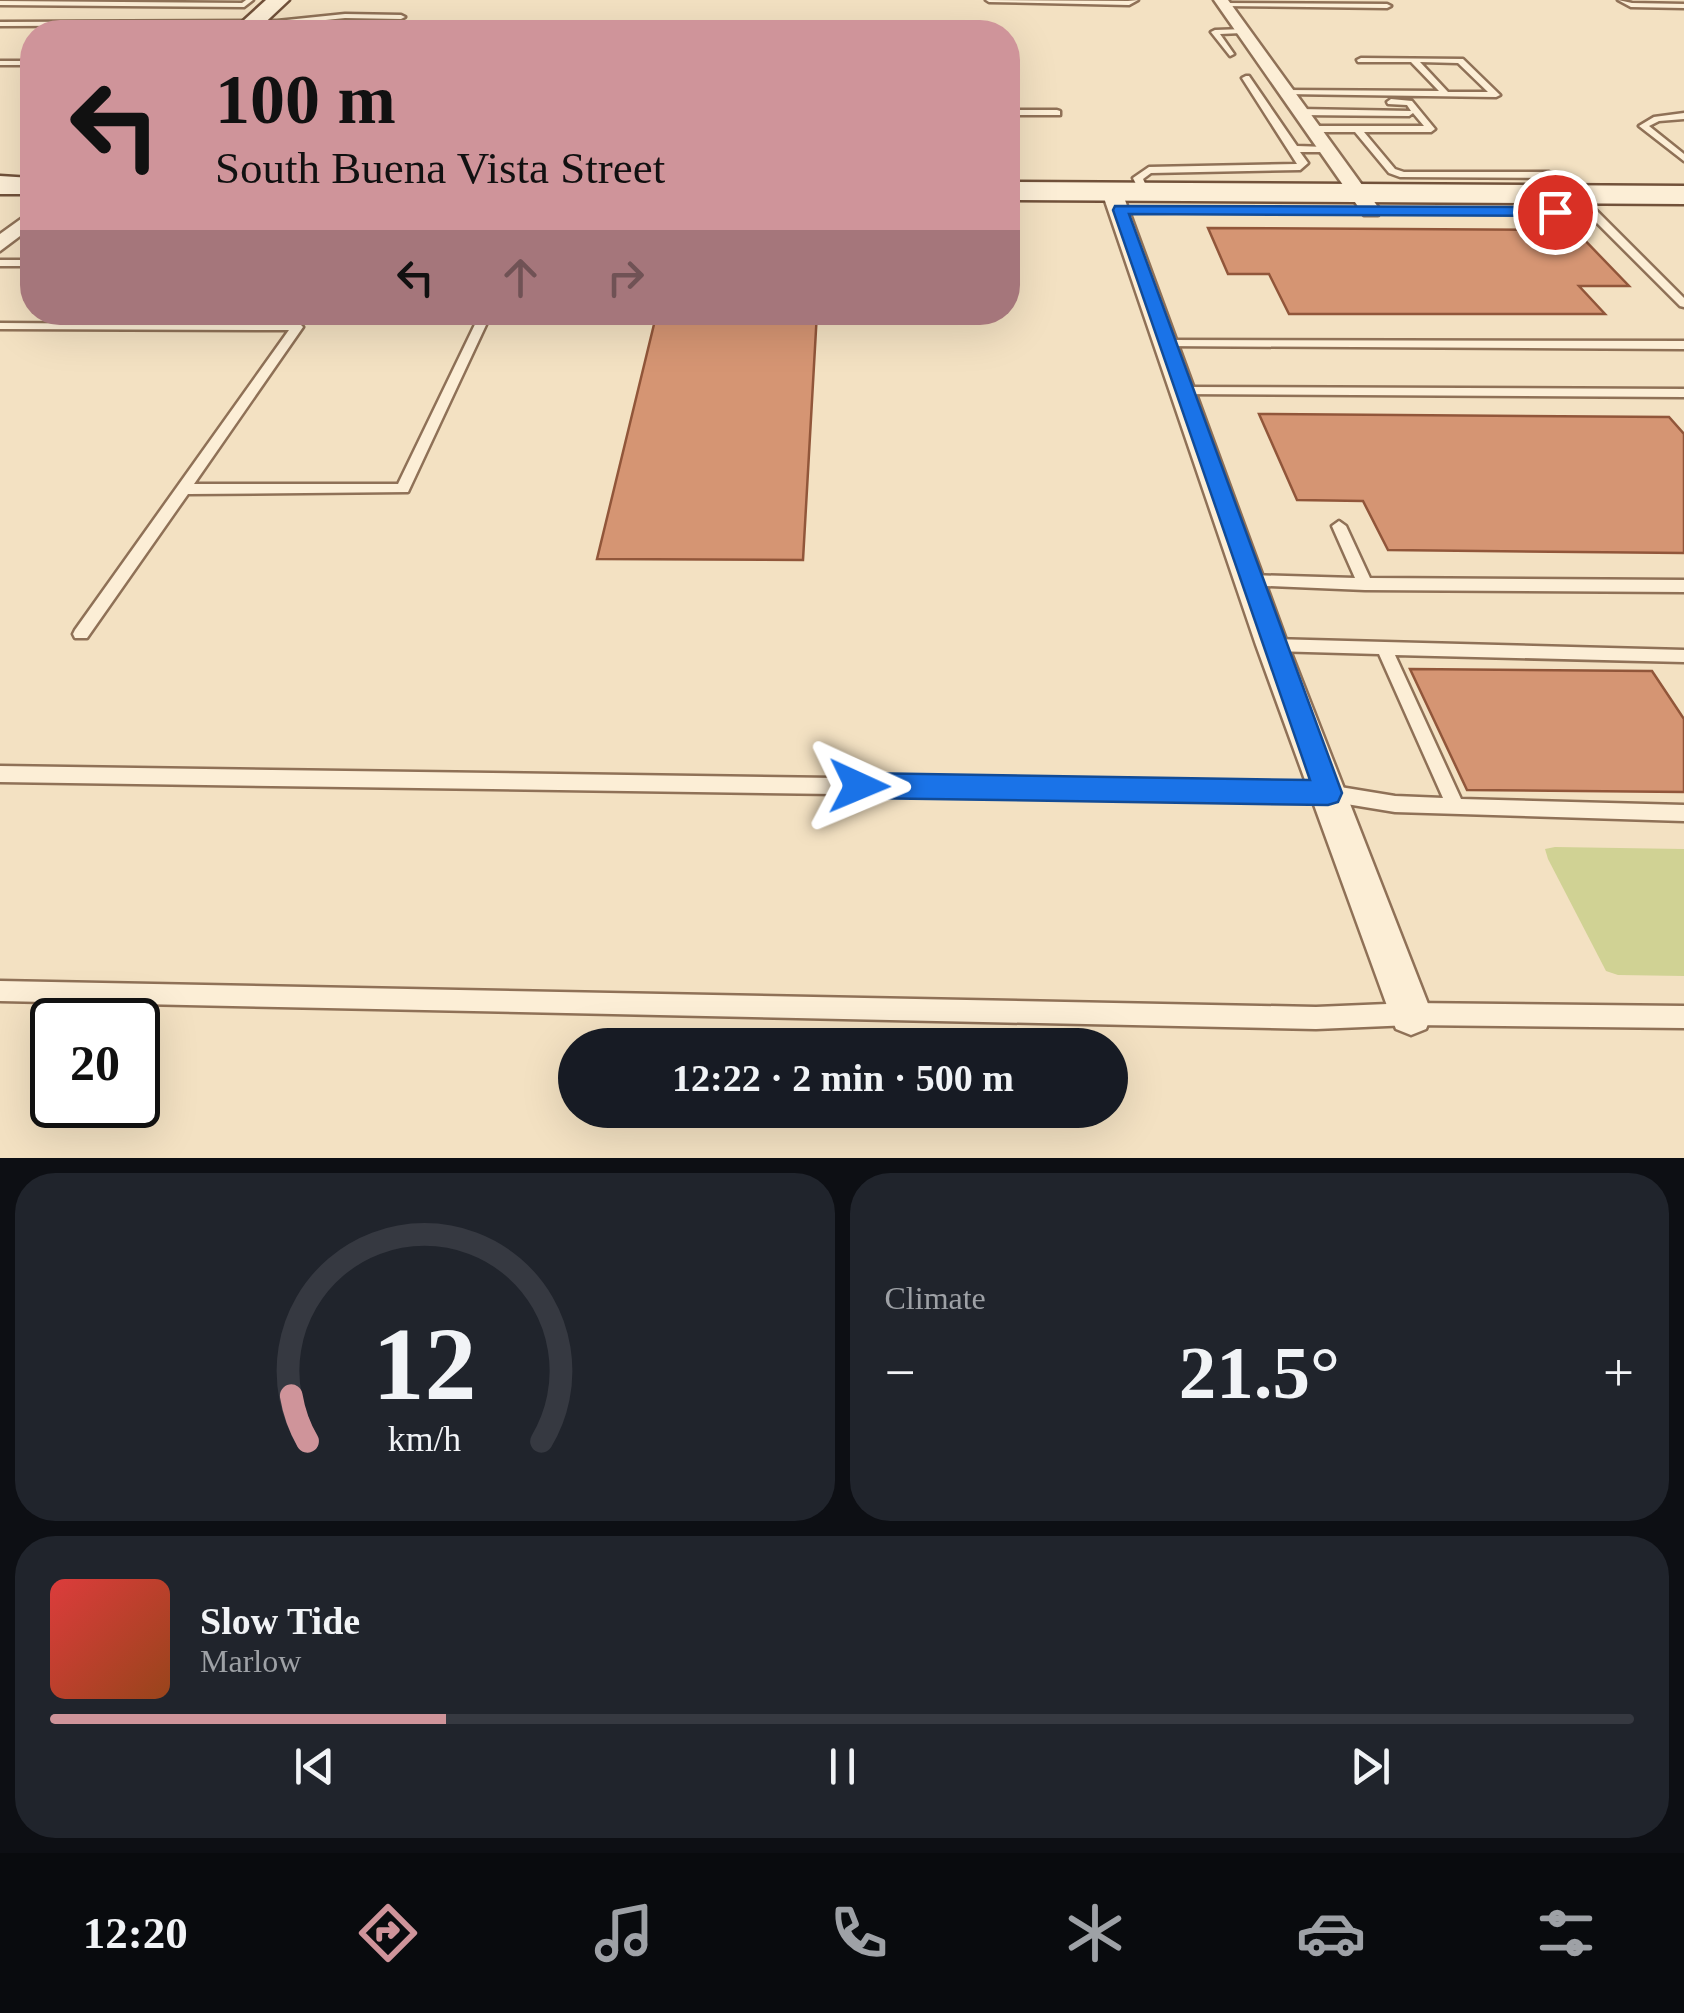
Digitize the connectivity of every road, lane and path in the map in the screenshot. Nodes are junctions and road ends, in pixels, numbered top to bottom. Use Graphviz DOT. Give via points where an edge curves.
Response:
graph roads {
  1 [pos="250,0"];
  2 [pos="279,0"];
  3 [pos="989,0"];
  4 [pos="1135,0"];
  5 [pos="1621,0"];
  6 [pos="20,2"];
  7 [pos="1222,2"];
  8 [pos="0,3"];
  9 [pos="1388,6"];
  10 [pos="1684,6"];
  11 [pos="401,16"];
  12 [pos="256,20"];
  13 [pos="350,20"];
  14 [pos="1242,31"];
  15 [pos="1230,54"];
  16 [pos="1361,60"];
  17 [pos="1413,60"];
  18 [pos="1246,78"];
  19 [pos="1344,93"];
  20 [pos="1446,94"];
  21 [pos="1292,102"];
  22 [pos="1351,102"];
  23 [pos="1418,112"];
  24 [pos="1020,113"];
  25 [pos="1057,113"];
  26 [pos="1684,116"];
  27 [pos="1312,129"];
  28 [pos="1357,129"];
  29 [pos="1294,149"];
  30 [pos="1326,150"];
  31 [pos="1684,158"];
  32 [pos="1281,167"];
  33 [pos="1443,184"];
  34 [pos="1020,192"];
  35 [pos="1299,193"];
  36 [pos="1684,194"];
  37 [pos="1125,198"];
  38 [pos="1364,202"];
  39 [pos="1584,203"];
  40 [pos="1020,208"];
  41 [pos="1684,212"];
  42 [pos="20,228"];
  43 [pos="0,245"];
  44 [pos="1684,304"];
  45 [pos="481,325"];
  46 [pos="0,326"];
  47 [pos="1167,344"];
  48 [pos="1684,345"];
  49 [pos="1184,391"];
  50 [pos="1684,393"];
  51 [pos="184,489"];
  52 [pos="1340,526"];
  53 [pos="1250,581"];
  54 [pos="1364,584"];
  55 [pos="1684,586"];
  56 [pos="81,634"];
  57 [pos="1272,645"];
  58 [pos="1384,647"];
  59 [pos="1684,656"];
  60 [pos="0,774"];
  61 [pos="1328,793"];
  62 [pos="1456,807"];
  63 [pos="1684,812"];
  64 [pos="0,991"];
  65 [pos="1410,1014"];
  66 [pos="1684,1016"];
  1 -- 6 [label="lane"];
  2 -- 12 [label="main road"];
  3 -- 4 [label="lane"];
  5 -- 10 [label="lane"];
  6 -- 8 [label="lane"];
  7 -- 9 [label="lane"];
  7 -- 14 [label="street"];
  11 -- 13 [label="lane"];
  14 -- 15 [label="lane" via="1215,32"];
  14 -- 21 [label="street"];
  16 -- 17 [label="lane"];
  17 -- 20 [label="lane"];
  17 -- 20 [label="lane" via="1460,61 1496,94"];
  18 -- 29 [label="lane"];
  19 -- 20 [label="lane"];
  19 -- 21 [label="lane"];
  19 -- 22 [label="lane"];
  21 -- 22 [label="lane"];
  21 -- 23 [label="lane" via="1326,112"];
  21 -- 27 [label="street"];
  22 -- 23 [label="lane" via="1406,102"];
  23 -- 28 [label="lane" via="1431,129"];
  24 -- 25 [label="lane"];
  26 -- 31 [label="lane" via="1643,126"];
  27 -- 28 [label="lane"];
  27 -- 30 [label="street"];
  28 -- 33 [label="lane" via="1392,171"];
  29 -- 30 [label="lane"];
  29 -- 32 [label="lane" via="1303,163"];
  30 -- 38 [label="street"];
  32 -- 35 [label="lane"];
  32 -- 37 [label="lane" via="1149,170"];
  33 -- 38 [label="main road"];
  33 -- 39 [label="main road"];
  34 -- 37 [label="main road"];
  35 -- 37 [label="main road"];
  35 -- 38 [label="main road"];
  36 -- 39 [label="main road"];
  37 -- 38 [label="main road"];
  37 -- 40 [label="main road"];
  37 -- 47 [label="street"];
  38 -- 39 [label="main road"];
  39 -- 41 [label="main road"];
  39 -- 44 [label="lane"];
  42 -- 43 [label="street"];
  45 -- 51 [label="lane" via="402,489"];
  46 -- 51 [label="lane" via="297,327"];
  47 -- 48 [label="lane"];
  47 -- 49 [label="street"];
  49 -- 50 [label="lane"];
  49 -- 53 [label="street"];
  51 -- 56 [label="lane"];
  52 -- 54 [label="lane"];
  53 -- 54 [label="lane"];
  53 -- 57 [label="street"];
  54 -- 55 [label="lane"];
  57 -- 58 [label="lane"];
  57 -- 61 [label="street"];
  58 -- 59 [label="lane"];
  58 -- 62 [label="lane"];
  60 -- 61 [label="lane"];
  61 -- 62 [label="lane"];
  61 -- 65 [label="street"];
  62 -- 63 [label="lane"];
  64 -- 65 [label="lane" via="1316,1018"];
  65 -- 66 [label="lane"];
}
